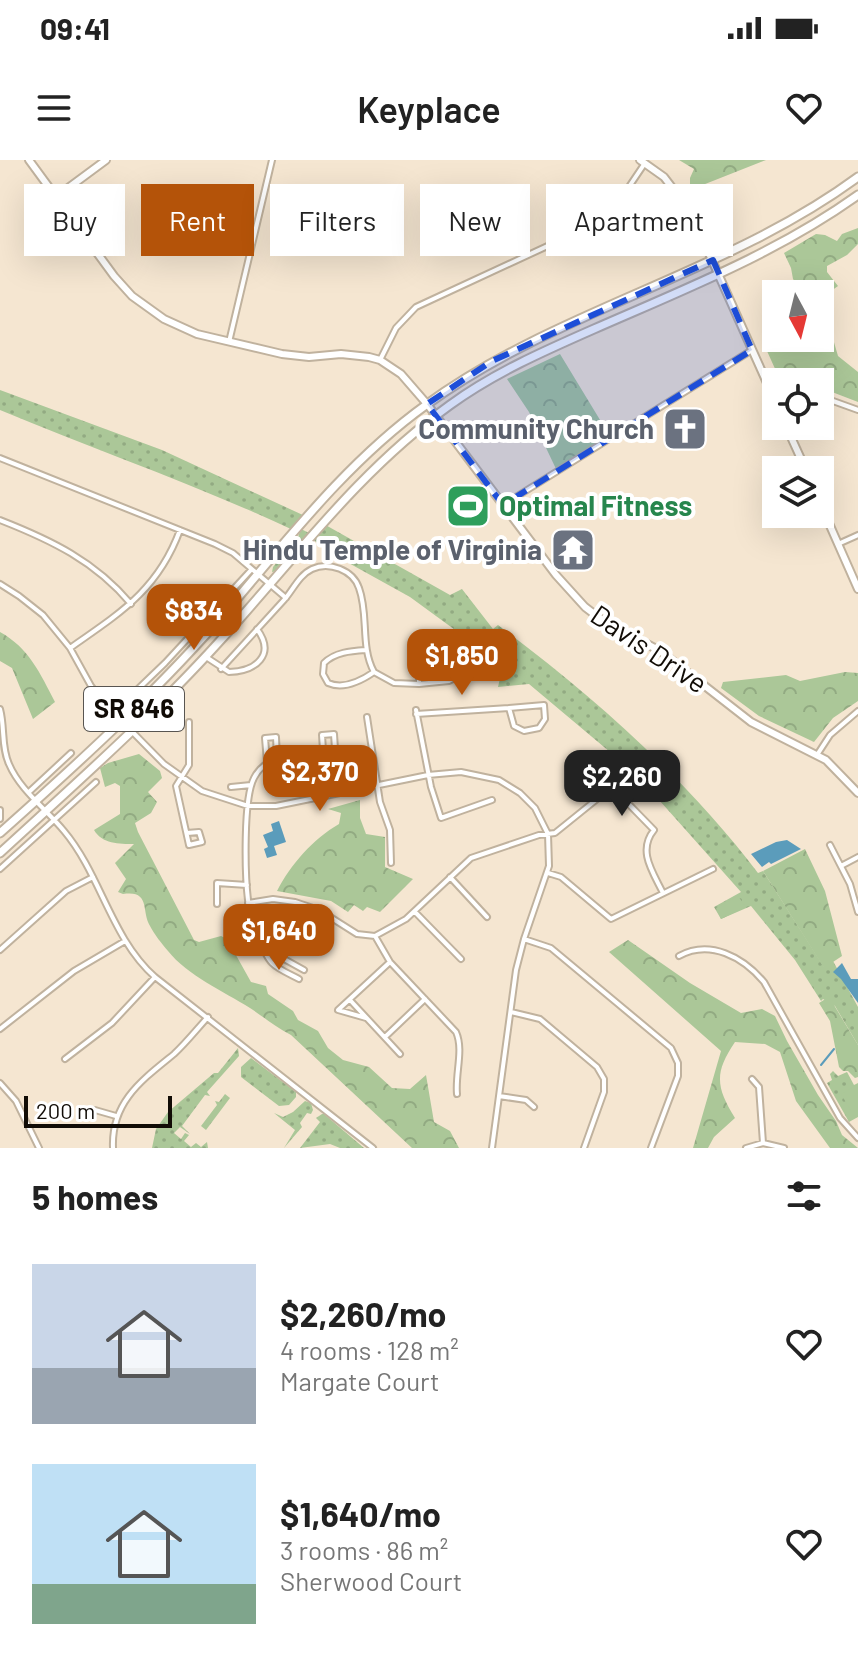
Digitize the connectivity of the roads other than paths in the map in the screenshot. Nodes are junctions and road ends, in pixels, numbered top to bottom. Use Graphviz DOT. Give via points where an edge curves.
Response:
graph roads {
  1 [pos="29,160"];
  2 [pos="106,160"];
  3 [pos="272,160"];
  4 [pos="642,162"];
  5 [pos="858,177"];
  6 [pos="47,184"];
  7 [pos="74,184"];
  8 [pos="858,195"];
  9 [pos="99,256"];
  10 [pos="713,260"];
  11 [pos="719,274"];
  12 [pos="229,342"];
  13 [pos="752,350"];
  14 [pos="380,360"];
  15 [pos="762,372"];
  16 [pos="834,401"];
  17 [pos="427,404"];
  18 [pos="858,410"];
  19 [pos="436,415"];
  20 [pos="0,458"];
  21 [pos="503,505"];
  22 [pos="0,520"];
  23 [pos="831,528"];
  24 [pos="180,530"];
  25 [pos="858,535"];
  26 [pos="838,544"];
  27 [pos="254,572"];
  28 [pos="0,584"];
  29 [pos="270,585"];
  30 [pos="858,589"];
  31 [pos="286,598"];
  32 [pos="131,604"];
  33 [pos="257,628"];
  34 [pos="70,648"];
  35 [pos="367,650"];
  36 [pos="206,657"];
  37 [pos="221,669"];
  38 [pos="374,672"];
  39 [pos="419,684"];
  40 [pos="509,708"];
  41 [pos="0,709"];
  42 [pos="858,711"];
  43 [pos="114,712"];
  44 [pos="367,717"];
  45 [pos="122,721"];
  46 [pos="189,722"];
  47 [pos="132,731"];
  48 [pos="323,750"];
  49 [pos="71,753"];
  50 [pos="817,755"];
  51 [pos="277,759"];
  52 [pos="267,762"];
  53 [pos="312,771"];
  54 [pos="428,775"];
  55 [pos="180,777"];
  56 [pos="96,782"];
  57 [pos="251,785"];
  58 [pos="377,786"];
  59 [pos="231,787"];
  60 [pos="29,792"];
  61 [pos="858,793"];
  62 [pos="323,798"];
  63 [pos="36,800"];
  64 [pos="492,800"];
  65 [pos="248,806"];
  66 [pos="0,810"];
  67 [pos="45,811"];
  68 [pos="1,818"];
  69 [pos="54,820"];
  70 [pos="0,833"];
  71 [pos="187,833"];
  72 [pos="548,834"];
  73 [pos="830,845"];
  74 [pos="0,853"];
  75 [pos="858,857"];
  76 [pos="391,863"];
  77 [pos="841,866"];
  78 [pos="0,869"];
  79 [pos="713,869"];
  80 [pos="548,873"];
  81 [pos="93,877"];
  82 [pos="450,877"];
  83 [pos="247,885"];
  84 [pos="663,893"];
  85 [pos="248,903"];
  86 [pos="217,904"];
  87 [pos="414,911"];
  88 [pos="858,912"];
  89 [pos="487,917"];
  90 [pos="375,936"];
  91 [pos="524,939"];
  92 [pos="125,941"];
  93 [pos="266,949"];
  94 [pos="0,950"];
  95 [pos="679,956"];
  96 [pos="461,959"];
  97 [pos="390,962"];
  98 [pos="304,970"];
  99 [pos="155,977"];
  100 [pos="299,979"];
  101 [pos="350,999"];
  102 [pos="425,999"];
  103 [pos="511,1012"];
  104 [pos="208,1017"];
  105 [pos="366,1018"];
  106 [pos="0,1029"];
  107 [pos="385,1037"];
  108 [pos="400,1054"];
  109 [pos="65,1059"];
  110 [pos="752,1079"];
  111 [pos="0,1083"];
  112 [pos="457,1094"];
  113 [pos="498,1096"];
  114 [pos="534,1107"];
  115 [pos="95,1110"];
  116 [pos="116,1116"];
  117 [pos="858,1138"];
  118 [pos="763,1143"];
  119 [pos="39,1148"];
  120 [pos="113,1148"];
  121 [pos="373,1148"];
  122 [pos="492,1148"];
  123 [pos="584,1148"];
  124 [pos="651,1148"];
  125 [pos="746,1148"];
  126 [pos="784,1148"];
  1 -- 6 [label="street, Davis Drive"];
  2 -- 7 [label="street"];
  3 -- 12 [label="street"];
  4 -- 10 [label="street" via="664,177 685,202"];
  4 -- 14 [label="street" via="614,209 595,224 416,307 396,328"];
  5 -- 10 [label="main road, SR 846" via="788,223"];
  8 -- 11 [label="main road, SR 846" via="782,243"];
  9 -- 12 [label="street, Davis Drive" via="132,296 174,324"];
  10 -- 11 [label="street"];
  10 -- 17 [label="main road, SR 846" via="517,348"];
  11 -- 13 [label="street"];
  11 -- 19 [label="main road, SR 846" via="526,359"];
  12 -- 14 [label="street, Davis Drive" via="294,356 341,354"];
  13 -- 15 [label="street"];
  13 -- 21 [label="street"];
  14 -- 17 [label="street, Davis Drive" via="406,378"];
  16 -- 18 [label="street"];
  17 -- 19 [label="street, Davis Drive"];
  17 -- 27 [label="main road, SR 846" via="359,461"];
  19 -- 21 [label="street, Davis Drive"];
  19 -- 29 [label="main road, SR 846" via="358,483"];
  20 -- 24 [label="street"];
  21 -- 50 [label="street, Davis Drive" via="564,585 594,614 660,651 751,722"];
  22 -- 32 [label="street" via="80,557"];
  23 -- 26 [label="street"];
  24 -- 27 [label="street" via="233,553"];
  24 -- 32 [label="street" via="160,572"];
  25 -- 26 [label="street"];
  26 -- 30 [label="street"];
  27 -- 29 [label="street"];
  27 -- 43 [label="street"];
  27 -- 45 [label="main road, SR 846" via="193,648"];
  28 -- 34 [label="street" via="32,605"];
  29 -- 31 [label="street"];
  29 -- 36 [label="main road, SR 846"];
  31 -- 33 [label="street"];
  31 -- 35 [label="street" via="313,568 332,566 350,575 365,615"];
  32 -- 34 [label="street"];
  33 -- 37 [label="street"];
  33 -- 37 [label="street" via="264,647 259,662 240,672"];
  34 -- 43 [label="street" via="91,686"];
  35 -- 38 [label="street"];
  35 -- 38 [label="street" via="330,658 323,674 338,686"];
  36 -- 37 [label="street"];
  36 -- 47 [label="main road, SR 846"];
  38 -- 39 [label="street" via="394,683"];
  39 -- 39 [label="street" via="424,658 441,654 455,659 455,679"];
  40 -- 40 [label="street" via="512,724 521,731 536,730 544,722 544,705"];
  40 -- 54 [label="street" via="416,712"];
  41 -- 60 [label="street" via="8,762"];
  42 -- 50 [label="street" via="830,735"];
  43 -- 45 [label="street"];
  44 -- 58 [label="street"];
  45 -- 47 [label="street"];
  45 -- 63 [label="main road, SR 846"];
  46 -- 55 [label="street" via="189,765"];
  47 -- 55 [label="street"];
  47 -- 67 [label="main road, SR 846"];
  48 -- 48 [label="street" via="335,749 334,734 322,735"];
  48 -- 53 [label="street"];
  49 -- 60 [label="street"];
  50 -- 61 [label="street, Davis Drive"];
  51 -- 52 [label="street"];
  51 -- 52 [label="street" via="276,737 265,738"];
  51 -- 53 [label="street" via="295,760"];
  52 -- 57 [label="street"];
  53 -- 62 [label="street"];
  54 -- 58 [label="street"];
  54 -- 64 [label="street" via="441,818"];
  54 -- 72 [label="street" via="461,772 499,780 529,801"];
  55 -- 65 [label="street" via="202,791"];
  55 -- 71 [label="street" via="176,786"];
  56 -- 69 [label="street"];
  57 -- 59 [label="street"];
  57 -- 65 [label="street"];
  58 -- 62 [label="street"];
  58 -- 76 [label="street" via="390,830"];
  60 -- 63 [label="street"];
  62 -- 65 [label="street"];
  63 -- 67 [label="street"];
  63 -- 70 [label="main road, SR 846"];
  65 -- 83 [label="street"];
  66 -- 68 [label="street"];
  67 -- 69 [label="street"];
  67 -- 74 [label="main road, SR 846"];
  69 -- 78 [label="street"];
  69 -- 81 [label="street"];
  72 -- 80 [label="street"];
  72 -- 82 [label="street" via="471,858"];
  72 -- 84 [label="street" via="612,787 654,830 647,839 646,856"];
  73 -- 77 [label="street"];
  75 -- 77 [label="street"];
  77 -- 88 [label="street"];
  79 -- 84 [label="street"];
  80 -- 84 [label="street" via="561,877 611,919"];
  80 -- 91 [label="street"];
  81 -- 92 [label="street"];
  81 -- 94 [label="street" via="66,891"];
  82 -- 87 [label="street"];
  82 -- 89 [label="street"];
  83 -- 85 [label="street"];
  83 -- 86 [label="street" via="217,883"];
  85 -- 90 [label="street" via="295,902 357,934"];
  85 -- 93 [label="street"];
  87 -- 90 [label="street"];
  87 -- 96 [label="street"];
  90 -- 97 [label="street"];
  91 -- 103 [label="street"];
  91 -- 124 [label="street" via="559,953 671,1048 678,1076"];
  92 -- 99 [label="street"];
  92 -- 106 [label="street" via="74,971"];
  93 -- 98 [label="street"];
  93 -- 100 [label="street" via="273,964"];
  95 -- 117 [label="street" via="724,953 751,967 840,1118"];
  97 -- 101 [label="street"];
  97 -- 102 [label="street"];
  99 -- 104 [label="street"];
  99 -- 109 [label="street" via="120,1015"];
  101 -- 105 [label="street"];
  101 -- 105 [label="street" via="338,1010"];
  102 -- 107 [label="street"];
  102 -- 112 [label="street" via="459,1040"];
  103 -- 113 [label="street"];
  103 -- 123 [label="street" via="540,1019 604,1079"];
  104 -- 116 [label="street" via="138,1082"];
  104 -- 121 [label="street"];
  105 -- 107 [label="street"];
  107 -- 108 [label="street"];
  110 -- 118 [label="street" via="759,1087"];
  111 -- 119 [label="street" via="16,1101"];
  113 -- 114 [label="street" via="526,1100"];
  113 -- 122 [label="street"];
  115 -- 116 [label="street"];
  116 -- 120 [label="street"];
  118 -- 125 [label="street"];
  118 -- 126 [label="street"];
}
